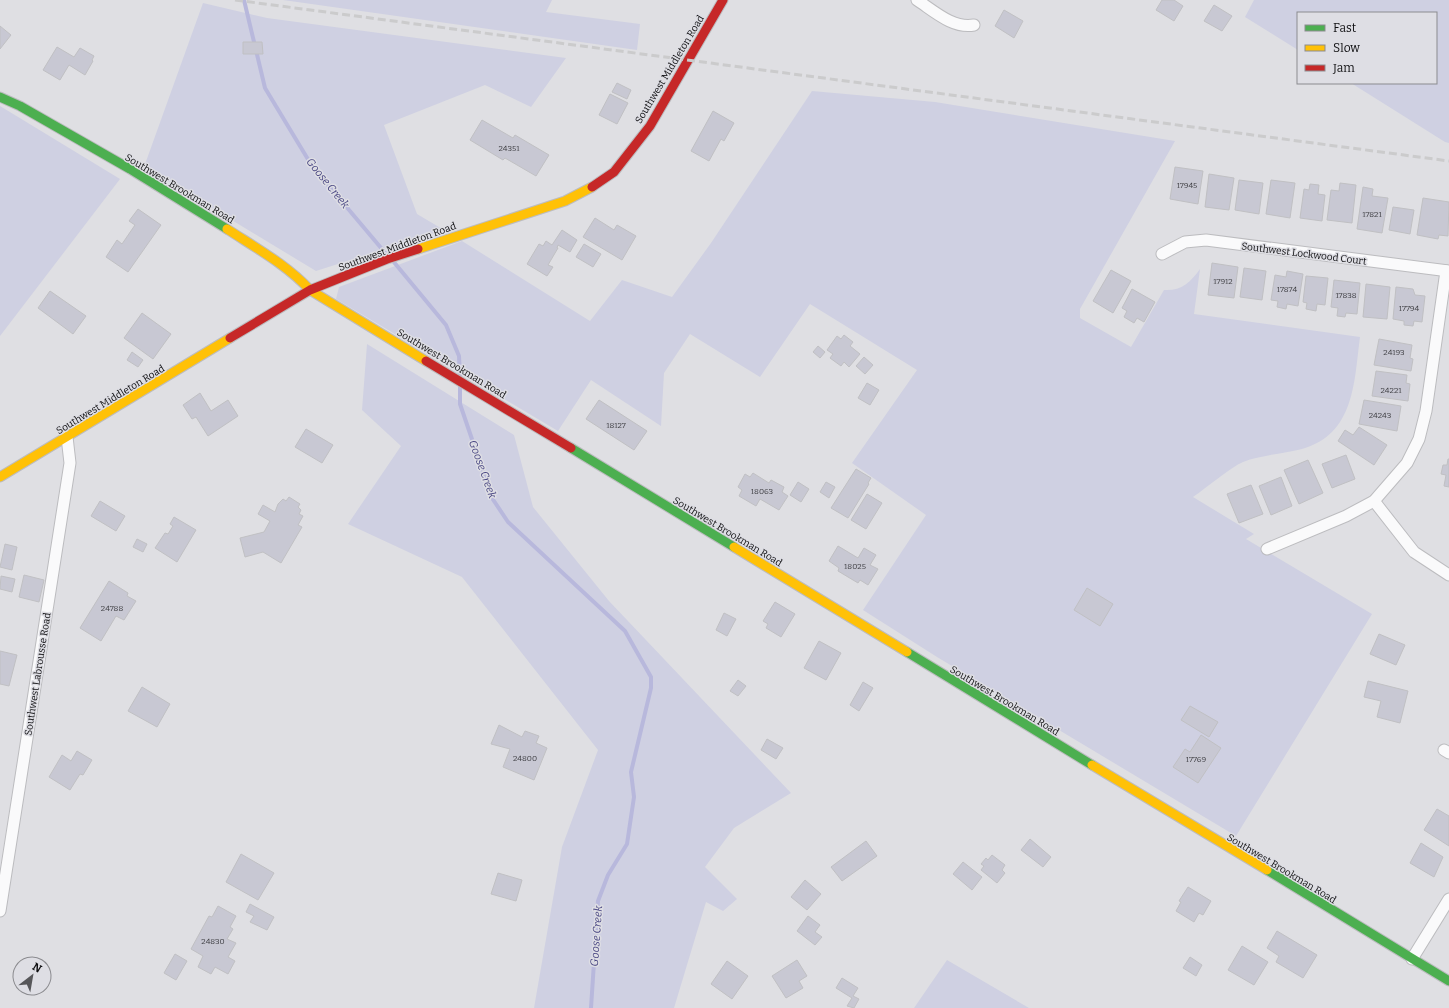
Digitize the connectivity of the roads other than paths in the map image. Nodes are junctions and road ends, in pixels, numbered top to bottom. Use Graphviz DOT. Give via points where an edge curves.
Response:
graph roads {
  1 [pos="723,0"];
  2 [pos="917,0"];
  3 [pos="974,25"];
  4 [pos="0,97"];
  5 [pos="1162,254"];
  6 [pos="1448,271"];
  7 [pos="310,290"];
  8 [pos="67,437"];
  9 [pos="0,477"];
  10 [pos="1374,501"];
  11 [pos="1267,549"];
  12 [pos="1449,575"];
  13 [pos="1449,899"];
  14 [pos="0,911"];
  15 [pos="1412,959"];
  16 [pos="1449,981"];
  1 -- 7 [label="street, Southwest Middleton Road" via="650,126 614,172 565,201 387,259"];
  2 -- 3 [label="street" via="957,25"];
  4 -- 7 [label="street, Southwest Brookman Road" via="130,170 266,254 299,278"];
  5 -- 6 [label="street, Southwest Lockwood Court" via="1185,242 1206,240"];
  6 -- 10 [label="street" via="1426,411 1419,439 1407,463"];
  7 -- 8 [label="street, Southwest Middleton Road"];
  7 -- 15 [label="street, Southwest Brookman Road"];
  8 -- 9 [label="street, Southwest Middleton Road"];
  8 -- 14 [label="street, Southwest Labrousse Road" via="70,463"];
  10 -- 11 [label="street" via="1346,516"];
  10 -- 12 [label="street" via="1414,552"];
  13 -- 15 [label="street"];
  15 -- 16 [label="street, Southwest Brookman Road"];
}
